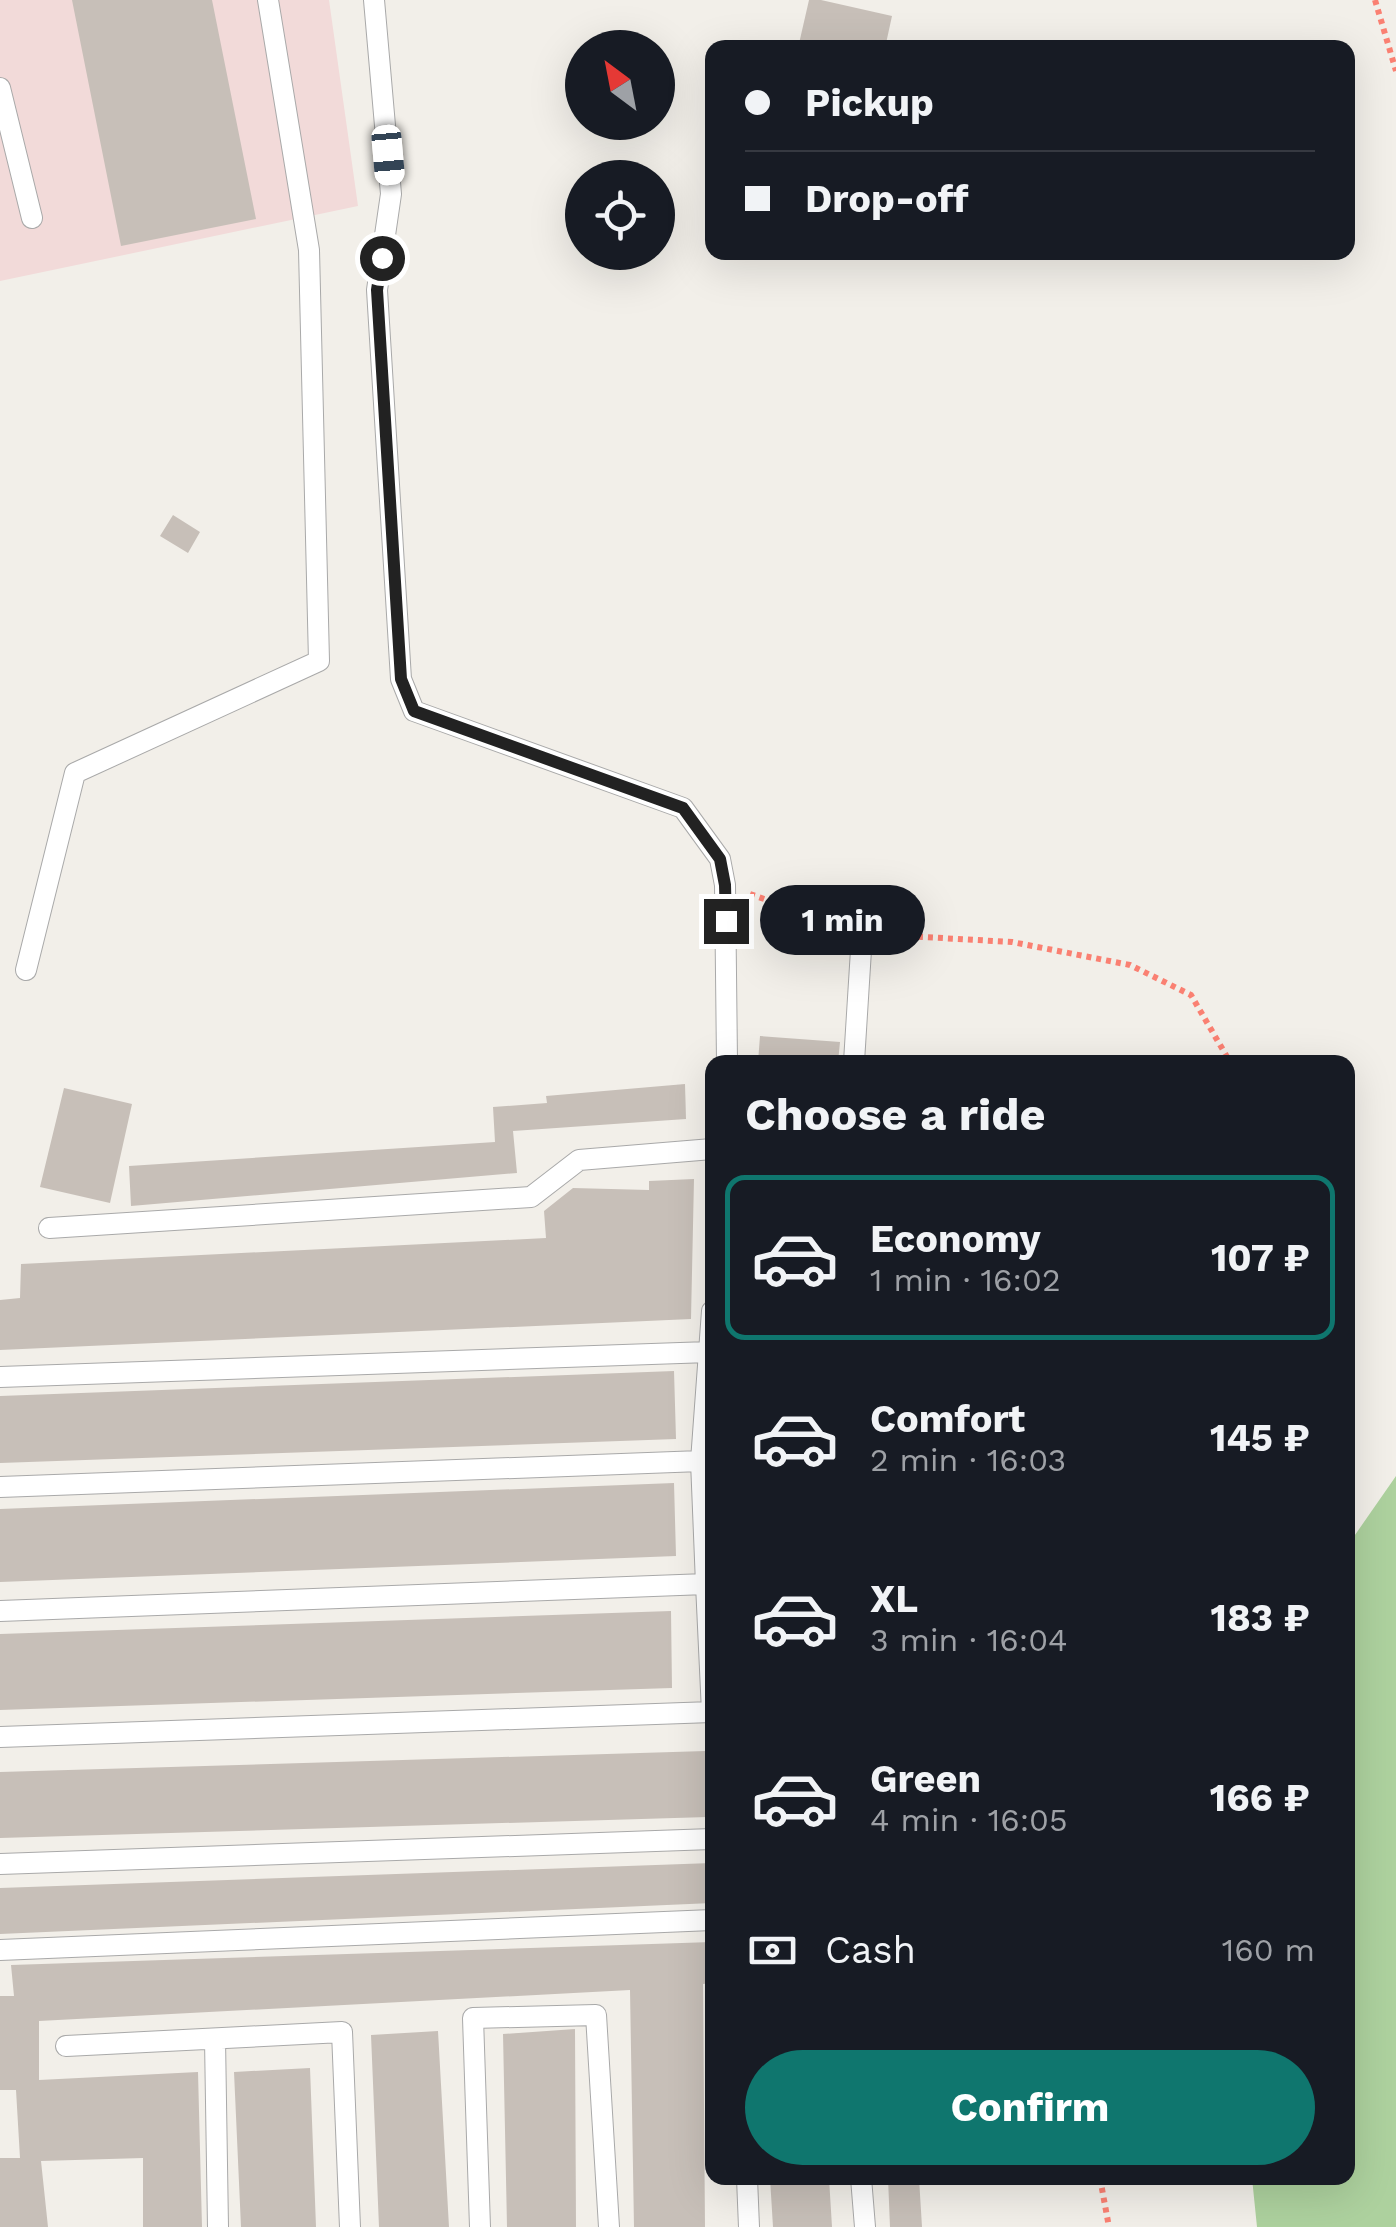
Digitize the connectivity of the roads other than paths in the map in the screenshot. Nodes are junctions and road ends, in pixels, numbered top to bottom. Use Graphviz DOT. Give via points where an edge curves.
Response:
graph roads {
  1 [pos="268,0"];
  2 [pos="374,0"];
  3 [pos="0,88"];
  4 [pos="32,218"];
  5 [pos="862,934"];
  6 [pos="26,970"];
  7 [pos="726,1055"];
  8 [pos="854,1055"];
  9 [pos="705,1151"];
  10 [pos="49,1228"];
  11 [pos="705,1352"];
  12 [pos="0,1377"];
  13 [pos="705,1406"];
  14 [pos="701,1461"];
  15 [pos="0,1487"];
  16 [pos="705,1559"];
  17 [pos="705,1584"];
  18 [pos="0,1611"];
  19 [pos="705,1713"];
  20 [pos="0,1737"];
  21 [pos="705,1839"];
  22 [pos="0,1864"];
  23 [pos="705,1920"];
  24 [pos="0,1950"];
  25 [pos="215,2040"];
  26 [pos="66,2046"];
  27 [pos="747,2185"];
  28 [pos="862,2185"];
  29 [pos="218,2227"];
  30 [pos="350,2227"];
  31 [pos="480,2227"];
  32 [pos="609,2227"];
  33 [pos="750,2227"];
  34 [pos="864,2227"];
  1 -- 6 [label="lane" via="308,250 320,661 75,773"];
  2 -- 7 [label="lane" via="391,194 377,290 401,679 414,711 683,808 720,859 725,885"];
  3 -- 4 [label="lane"];
  5 -- 8 [label="lane"];
  9 -- 10 [label="lane" via="579,1160 531,1197"];
  11 -- 12 [label="lane"];
  13 -- 14 [label="lane"];
  14 -- 15 [label="lane"];
  14 -- 16 [label="lane"];
  17 -- 18 [label="lane"];
  19 -- 20 [label="lane"];
  21 -- 22 [label="lane"];
  23 -- 24 [label="lane"];
  25 -- 26 [label="lane"];
  25 -- 29 [label="lane"];
  25 -- 30 [label="lane" via="342,2032"];
  27 -- 33 [label="lane"];
  28 -- 34 [label="lane"];
  31 -- 32 [label="lane" via="473,2018 596,2015"];
}
